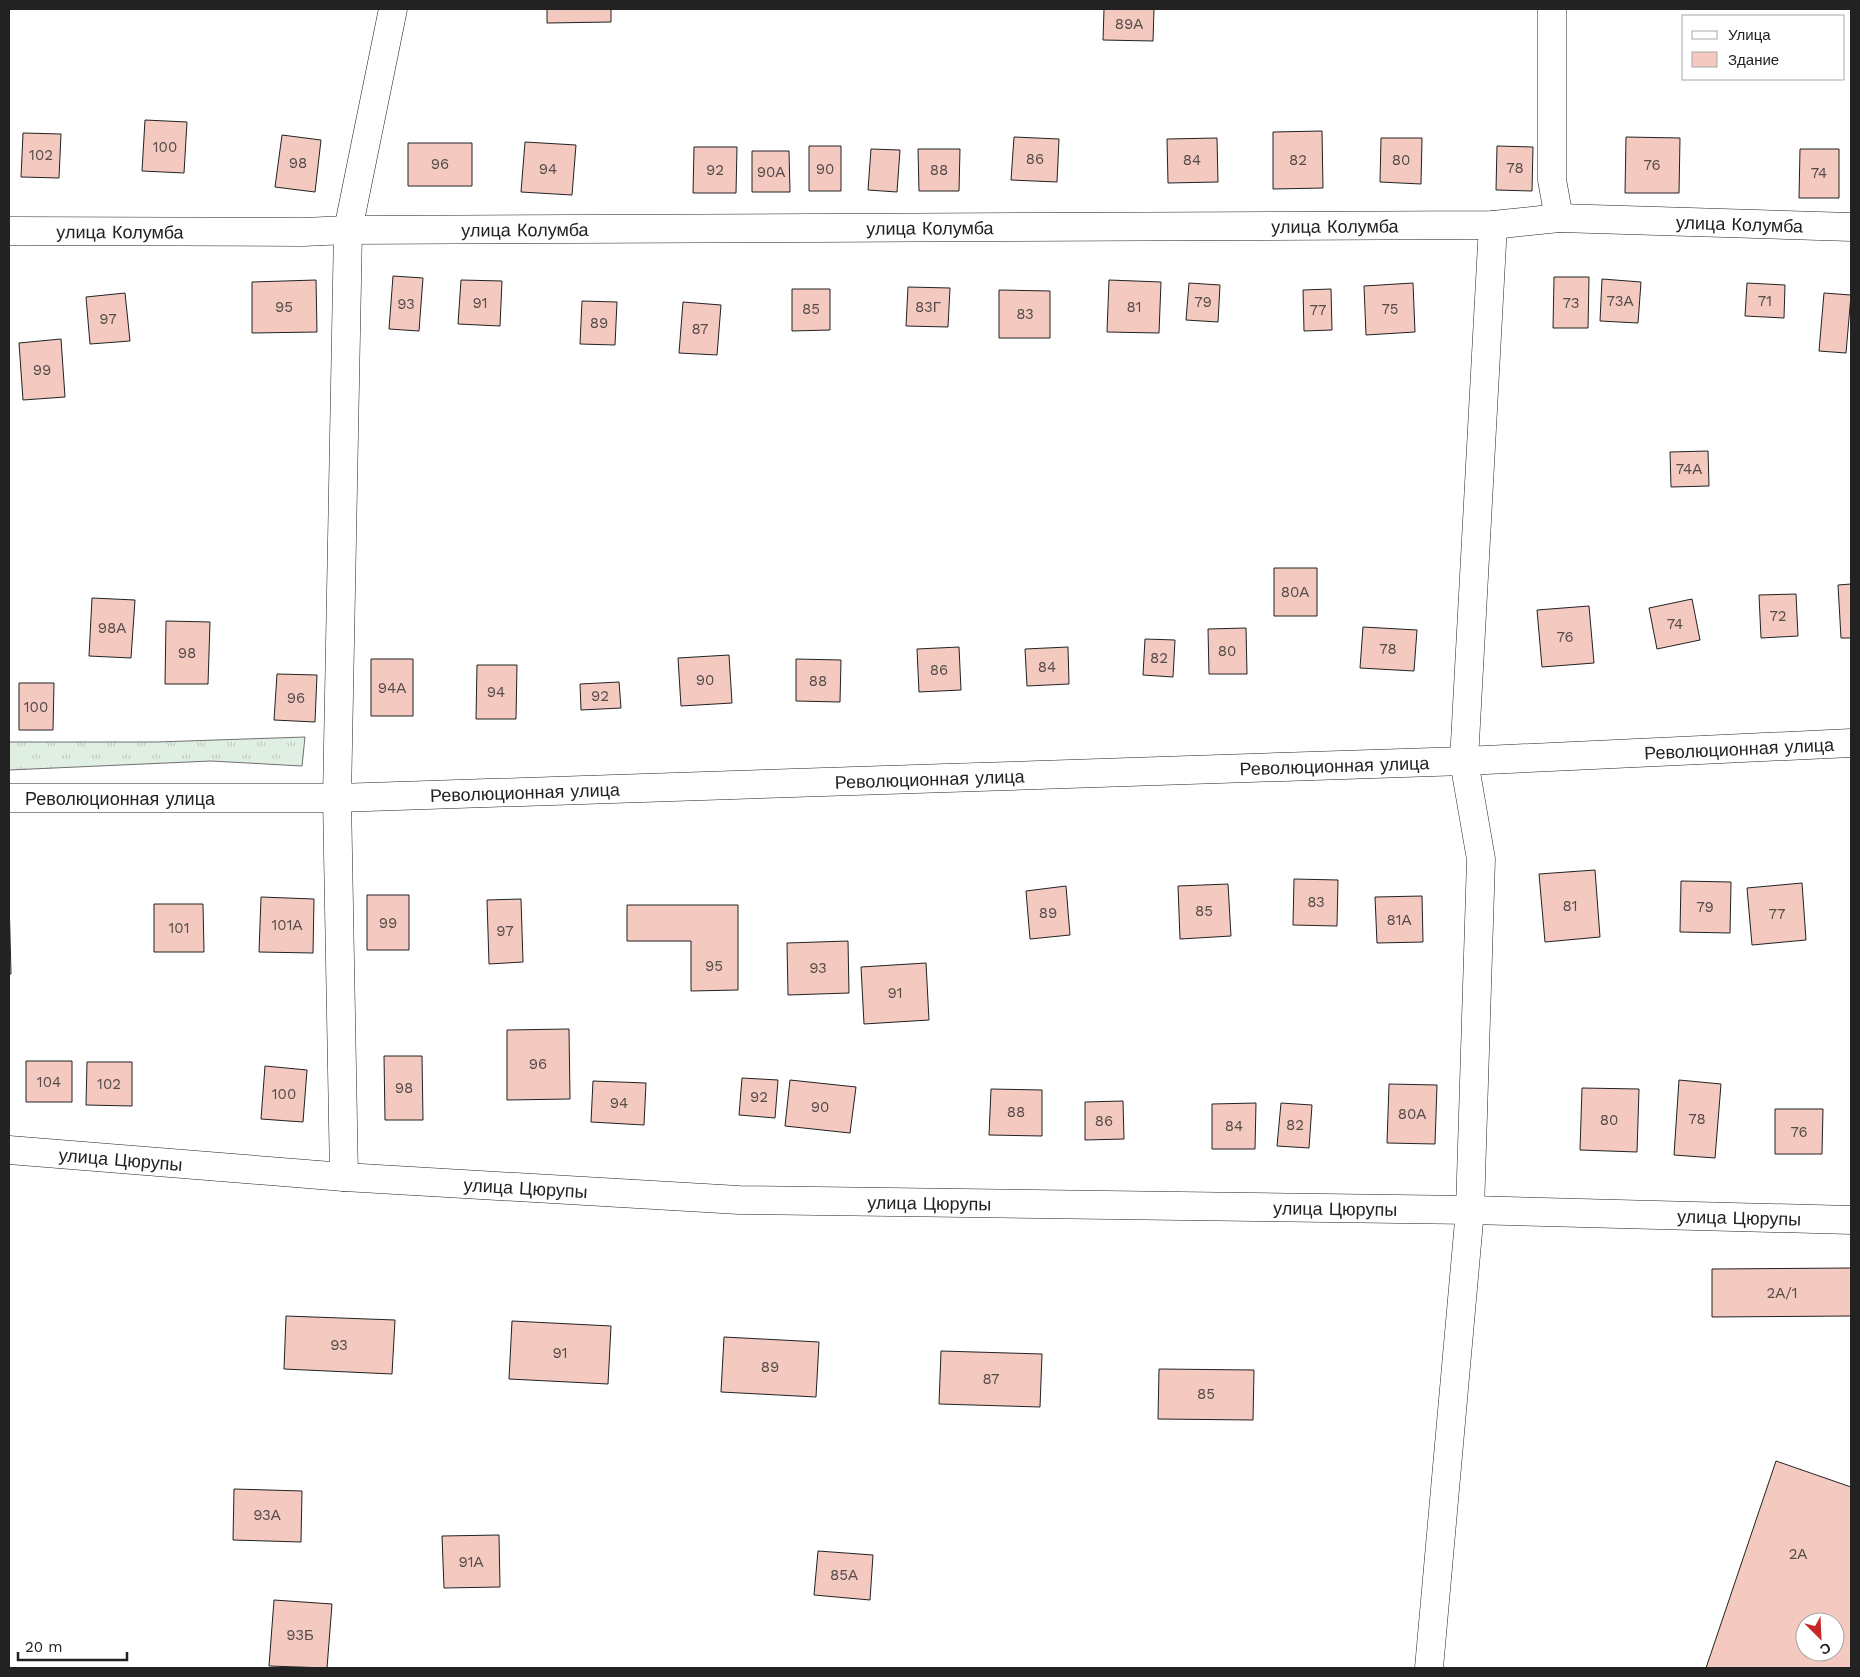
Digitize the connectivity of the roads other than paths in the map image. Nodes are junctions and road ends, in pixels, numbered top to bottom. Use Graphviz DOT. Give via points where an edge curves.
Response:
graph roads {
  1 [pos="393,9"];
  2 [pos="1552,9"];
  3 [pos="1559,218"];
  4 [pos="1494,225"];
  5 [pos="1851,227"];
  6 [pos="348,230"];
  7 [pos="9,231"];
  8 [pos="1851,743"];
  9 [pos="1464,761"];
  10 [pos="9,798"];
  11 [pos="337,798"];
  12 [pos="9,1150"];
  13 [pos="344,1177"];
  14 [pos="1470,1210"];
  15 [pos="1851,1220"];
  16 [pos="1429,1668"];
  1 -- 6 [label="street"];
  2 -- 3 [label="street" via="1552,180"];
  3 -- 4 [label="street, улица Колумба"];
  3 -- 5 [label="street, улица Колумба"];
  4 -- 6 [label="street, улица Колумба"];
  4 -- 9 [label="street"];
  6 -- 7 [label="street, улица Колумба"];
  6 -- 11 [label="street"];
  8 -- 9 [label="street, Революционная улица"];
  9 -- 11 [label="street, Революционная улица"];
  9 -- 14 [label="street" via="1481,859"];
  10 -- 11 [label="street, Революционная улица"];
  11 -- 13 [label="street"];
  12 -- 13 [label="street, улица Цюрупы"];
  13 -- 14 [label="street, улица Цюрупы" via="739,1200"];
  14 -- 15 [label="street, улица Цюрупы"];
  14 -- 16 [label="street"];
}
